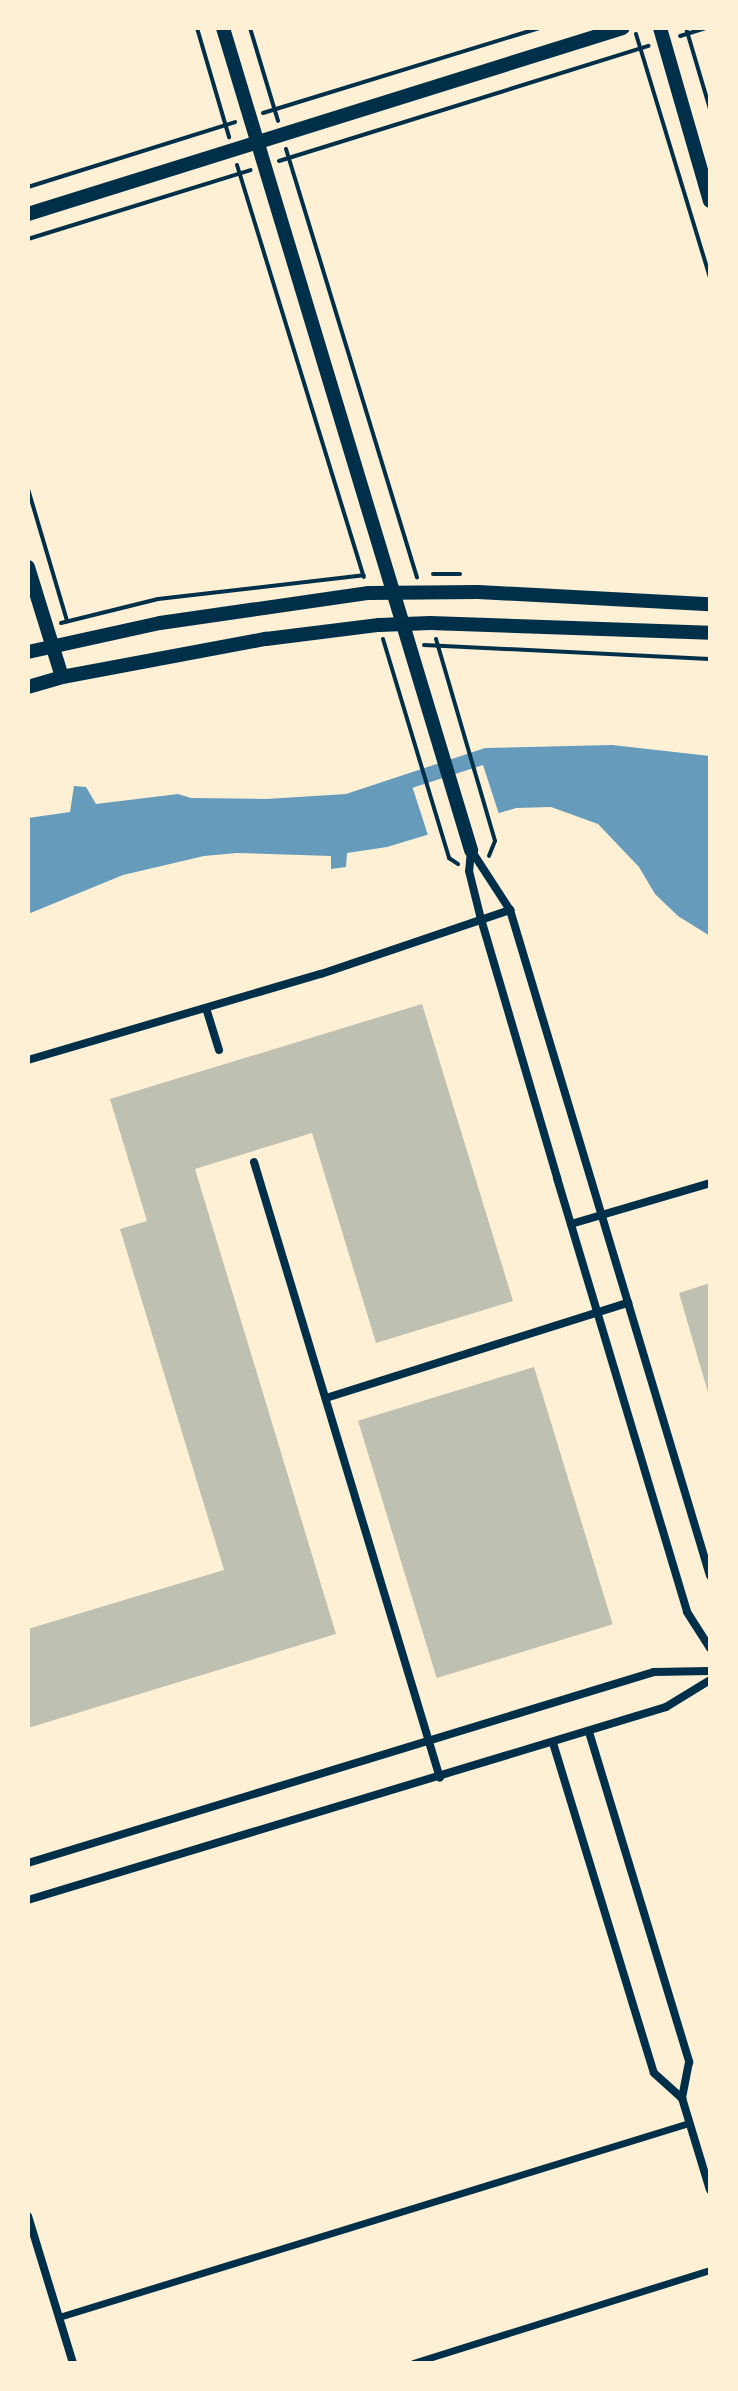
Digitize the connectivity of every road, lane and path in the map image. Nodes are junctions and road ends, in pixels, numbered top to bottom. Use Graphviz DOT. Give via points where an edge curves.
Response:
graph roads {
  1 [pos="197,28"];
  2 [pos="223,28"];
  3 [pos="250,28"];
  4 [pos="540,28"];
  5 [pos="623,28"];
  6 [pos="634,28"];
  7 [pos="706,28"];
  8 [pos="687,31"];
  9 [pos="662,35"];
  10 [pos="641,48"];
  11 [pos="710,109"];
  12 [pos="275,110"];
  13 [pos="250,117"];
  14 [pos="226,125"];
  15 [pos="282,136"];
  16 [pos="258,144"];
  17 [pos="233,151"];
  18 [pos="289,157"];
  19 [pos="265,165"];
  20 [pos="240,173"];
  21 [pos="28,187"];
  22 [pos="710,201"];
  23 [pos="28,214"];
  24 [pos="28,239"];
  25 [pos="710,278"];
  26 [pos="28,489"];
  27 [pos="28,567"];
  28 [pos="369,593"];
  29 [pos="422,594"];
  30 [pos="394,595"];
  31 [pos="710,604"];
  32 [pos="430,623"];
  33 [pos="379,625"];
  34 [pos="404,627"];
  35 [pos="710,633"];
  36 [pos="73,641"];
  37 [pos="384,642"];
  38 [pos="369,644"];
  39 [pos="52,645"];
  40 [pos="410,645"];
  41 [pos="438,645"];
  42 [pos="28,652"];
  43 [pos="710,659"];
  44 [pos="62,677"];
  45 [pos="28,687"];
  46 [pos="495,841"];
  47 [pos="471,850"];
  48 [pos="449,858"];
  49 [pos="510,910"];
  50 [pos="481,919"];
  51 [pos="206,1008"];
  52 [pos="219,1050"];
  53 [pos="28,1060"];
  54 [pos="254,1162"];
  55 [pos="710,1183"];
  56 [pos="602,1215"];
  57 [pos="571,1224"];
  58 [pos="628,1303"];
  59 [pos="598,1313"];
  60 [pos="326,1398"];
  61 [pos="710,1576"];
  62 [pos="710,1648"];
  63 [pos="710,1671"];
  64 [pos="710,1680"];
  65 [pos="589,1732"];
  66 [pos="430,1741"];
  67 [pos="553,1743"];
  68 [pos="440,1778"];
  69 [pos="28,1863"];
  70 [pos="28,1900"];
  71 [pos="682,2098"];
  72 [pos="689,2123"];
  73 [pos="710,2190"];
  74 [pos="28,2216"];
  75 [pos="710,2270"];
  76 [pos="59,2317"];
  77 [pos="73,2363"];
  78 [pos="413,2363"];
  1 -- 14 [label="path"];
  2 -- 13 [label="street"];
  3 -- 12 [label="path"];
  4 -- 12 [label="path"];
  5 -- 15 [label="street"];
  6 -- 10 [label="path"];
  7 -- 8 [label="path"];
  8 -- 9 [label="path"];
  8 -- 11 [label="path"];
  9 -- 10 [label="path"];
  9 -- 22 [label="street"];
  10 -- 18 [label="path"];
  10 -- 25 [label="path"];
  12 -- 13 [label="path"];
  12 -- 15 [label="path"];
  13 -- 14 [label="path"];
  13 -- 16 [label="street"];
  14 -- 17 [label="path"];
  14 -- 21 [label="path"];
  15 -- 16 [label="street"];
  15 -- 18 [label="path"];
  16 -- 17 [label="street"];
  16 -- 19 [label="street"];
  17 -- 20 [label="path"];
  17 -- 23 [label="street"];
  18 -- 19 [label="path"];
  18 -- 29 [label="path"];
  19 -- 20 [label="path"];
  19 -- 30 [label="street"];
  20 -- 24 [label="path"];
  20 -- 28 [label="path"];
  26 -- 36 [label="path"];
  27 -- 39 [label="street"];
  28 -- 30 [label="street"];
  28 -- 36 [label="street"];
  29 -- 30 [label="street"];
  29 -- 31 [label="street"];
  30 -- 34 [label="street"];
  32 -- 34 [label="street"];
  32 -- 35 [label="street"];
  32 -- 41 [label="path"];
  33 -- 34 [label="street"];
  33 -- 37 [label="path"];
  33 -- 44 [label="street" via="266,639"];
  34 -- 40 [label="street"];
  36 -- 39 [label="street"];
  37 -- 38 [label="path"];
  37 -- 40 [label="path"];
  37 -- 48 [label="path"];
  39 -- 42 [label="street"];
  39 -- 44 [label="street"];
  40 -- 41 [label="path"];
  40 -- 47 [label="street"];
  41 -- 43 [label="path"];
  41 -- 46 [label="path"];
  44 -- 45 [label="street"];
  47 -- 49 [label="street"];
  47 -- 50 [label="street" via="469,871"];
  49 -- 50 [label="street"];
  49 -- 56 [label="street"];
  50 -- 51 [label="street"];
  50 -- 57 [label="street"];
  51 -- 52 [label="street"];
  51 -- 53 [label="street"];
  54 -- 60 [label="street"];
  55 -- 56 [label="street"];
  56 -- 57 [label="street"];
  56 -- 58 [label="street"];
  57 -- 59 [label="street"];
  58 -- 59 [label="street"];
  58 -- 61 [label="street"];
  59 -- 60 [label="street"];
  59 -- 62 [label="street" via="687,1612"];
  60 -- 66 [label="street"];
  63 -- 66 [label="street" via="654,1672"];
  64 -- 65 [label="street" via="666,1707"];
  65 -- 67 [label="street"];
  65 -- 71 [label="street" via="689,2062"];
  66 -- 68 [label="street"];
  66 -- 69 [label="street"];
  67 -- 68 [label="street"];
  67 -- 71 [label="street" via="654,2073"];
  68 -- 70 [label="street"];
  71 -- 72 [label="street"];
  72 -- 73 [label="street"];
  72 -- 76 [label="street"];
  74 -- 76 [label="street"];
  75 -- 78 [label="street"];
  76 -- 77 [label="street"];
}
